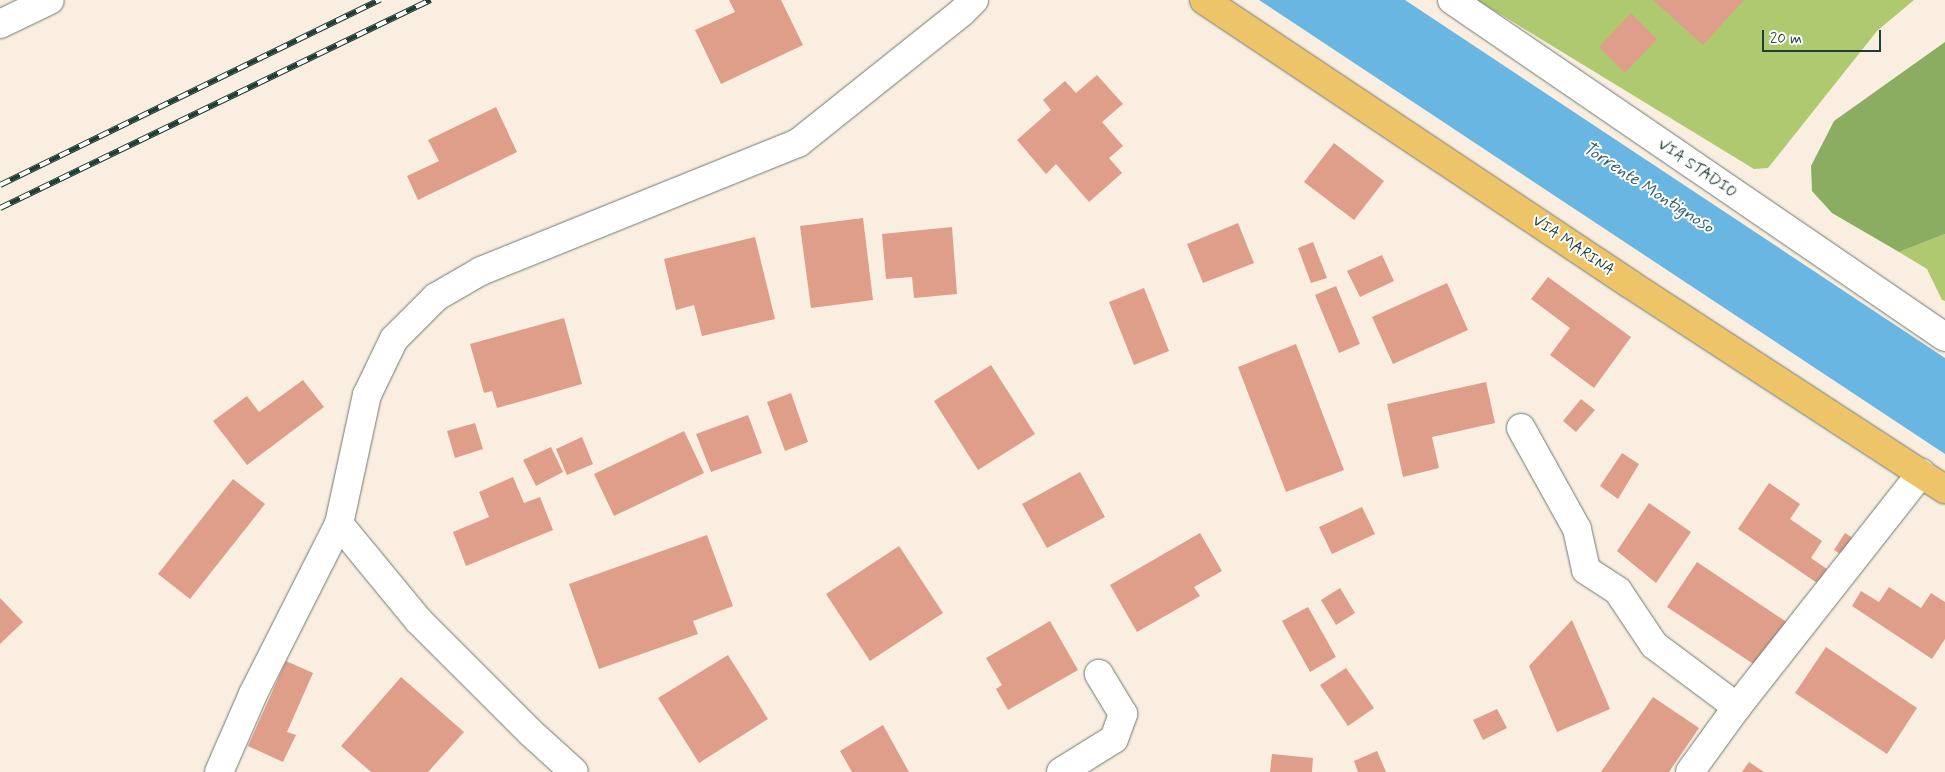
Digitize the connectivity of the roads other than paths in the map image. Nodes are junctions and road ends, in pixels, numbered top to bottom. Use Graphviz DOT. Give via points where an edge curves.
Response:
graph roads {
  1 [pos="50,0"];
  2 [pos="974,0"];
  3 [pos="1204,0"];
  4 [pos="1452,0"];
  5 [pos="0,24"];
  6 [pos="1939,329"];
  7 [pos="1521,428"];
  8 [pos="1921,473"];
  9 [pos="1945,489"];
  10 [pos="339,524"];
  11 [pos="1099,674"];
  12 [pos="1737,707"];
  13 [pos="219,772"];
  14 [pos="574,772"];
  15 [pos="1061,772"];
  16 [pos="1690,772"];
  1 -- 5 [label="street"];
  2 -- 10 [label="street" via="798,143 481,271 436,297 394,339 367,395"];
  3 -- 8 [label="main road, VIA MARINA"];
  4 -- 6 [label="street, VIA STADIO"];
  7 -- 12 [label="street" via="1576,530 1586,570 1618,591 1654,645"];
  8 -- 9 [label="main road, VIA MARINA"];
  8 -- 12 [label="street"];
  10 -- 13 [label="street" via="253,694"];
  10 -- 14 [label="street" via="418,620"];
  11 -- 15 [label="street" via="1123,714 1114,739"];
  12 -- 16 [label="street"];
}
